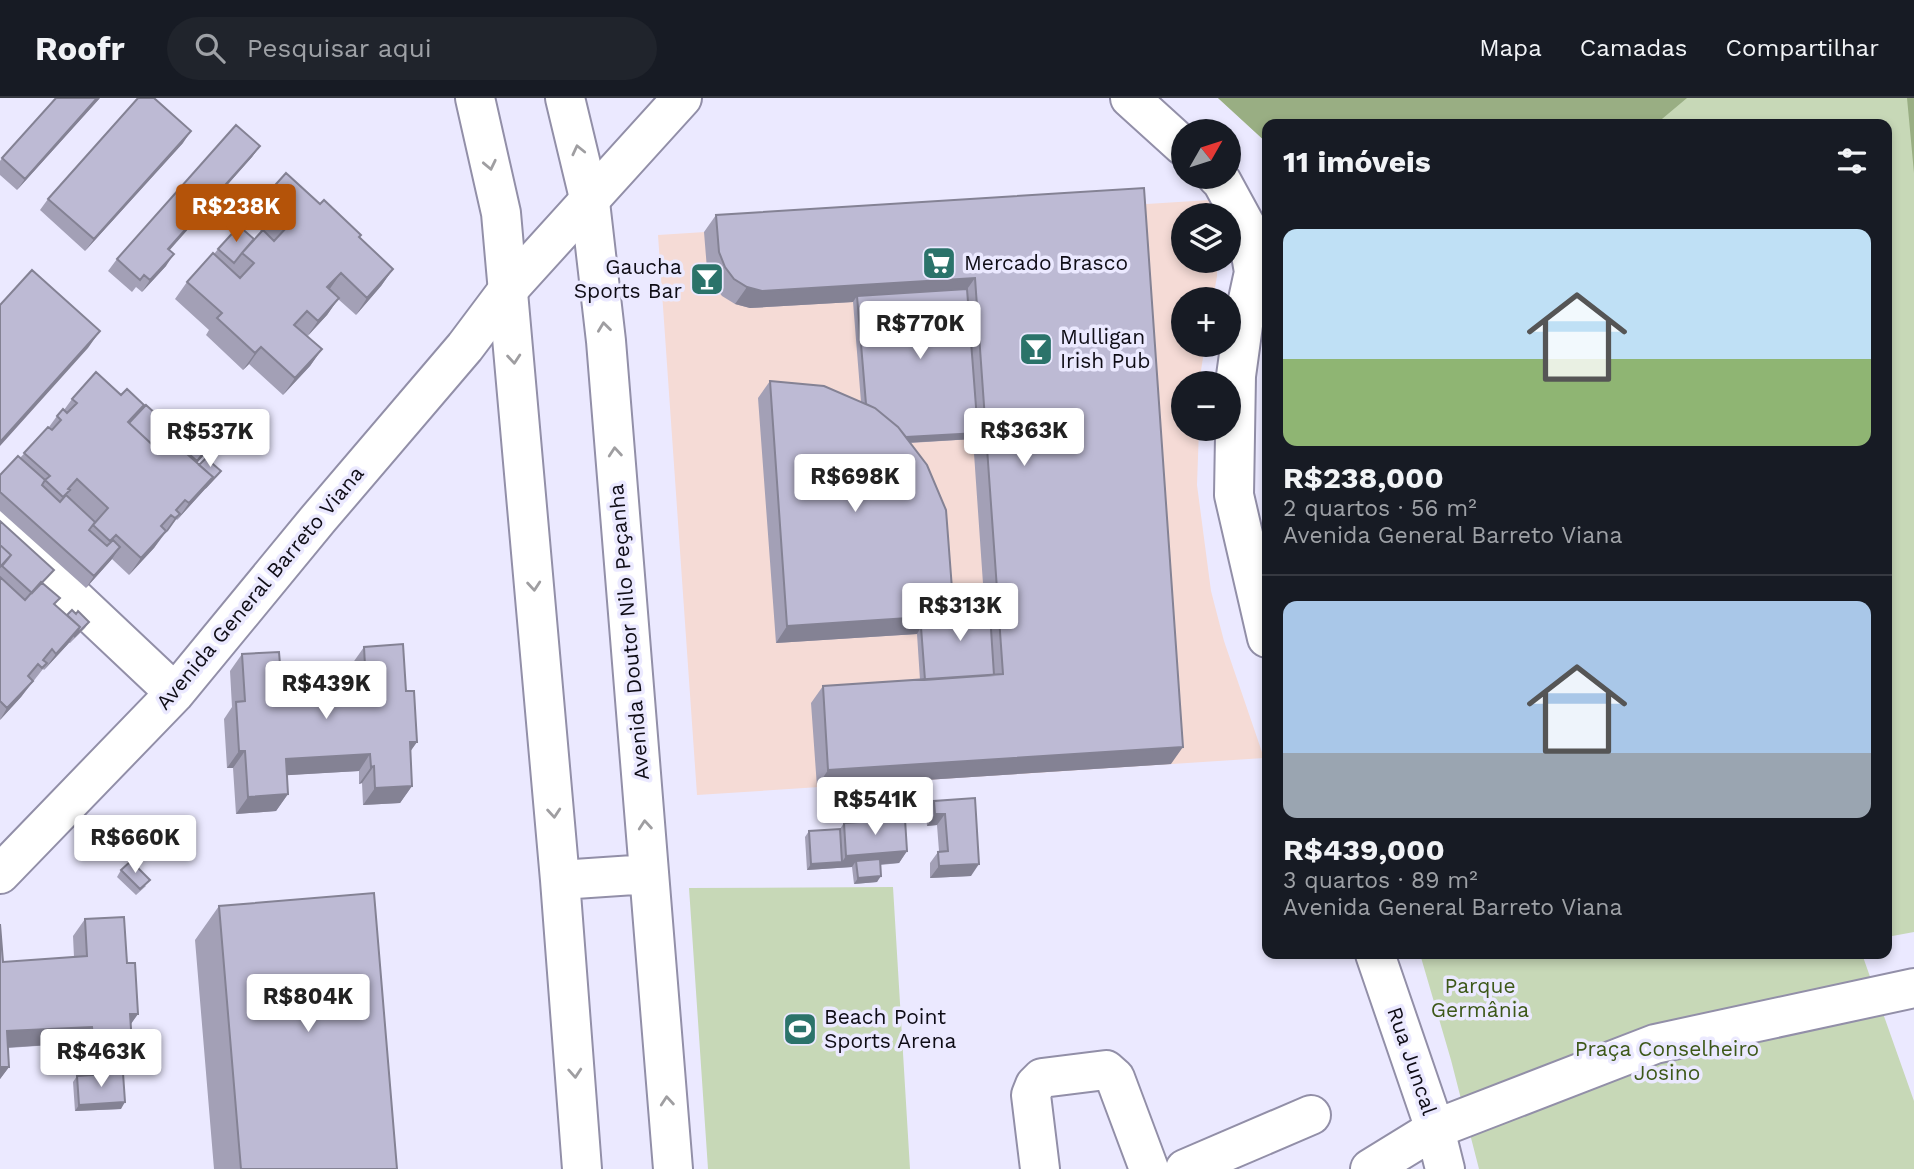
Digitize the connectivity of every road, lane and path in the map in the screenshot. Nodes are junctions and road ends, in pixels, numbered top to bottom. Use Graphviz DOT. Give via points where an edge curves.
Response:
graph roads {
  1 [pos="475,98"];
  2 [pos="565,98"];
  3 [pos="682,98"];
  4 [pos="1130,98"];
  5 [pos="1171,135"];
  6 [pos="1226,189"];
  7 [pos="590,202"];
  8 [pos="507,292"];
  9 [pos="0,528"];
  10 [pos="1262,616"];
  11 [pos="175,693"];
  12 [pos="0,874"];
  13 [pos="649,874"];
  14 [pos="560,880"];
  15 [pos="1377,959"];
  16 [pos="1914,988"];
  17 [pos="1311,1115"];
  18 [pos="1435,1129"];
  19 [pos="582,1169"];
  20 [pos="673,1169"];
  21 [pos="1040,1169"];
  22 [pos="1149,1169"];
  23 [pos="1185,1169"];
  24 [pos="1370,1169"];
  25 [pos="1445,1169"];
  1 -- 8 [label="street, one-way" via="501,213"];
  7 -- 2 [label="street, Avenida Doutor Nilo Peçanha, one-way"];
  3 -- 7 [label="street, Avenida General Barreto Viana"];
  4 -- 5 [label="street"];
  6 -- 10 [label="street" via="1246,226 1254,272 1237,376 1234,495"];
  7 -- 8 [label="street, Avenida General Barreto Viana"];
  13 -- 7 [label="street, Avenida Doutor Nilo Peçanha, one-way"];
  8 -- 11 [label="street, Avenida General Barreto Viana"];
  8 -- 14 [label="street, one-way"];
  9 -- 11 [label="street"];
  11 -- 12 [label="street, Avenida General Barreto Viana"];
  13 -- 14 [label="street"];
  20 -- 13 [label="street, Avenida Doutor Nilo Peçanha, one-way"];
  14 -- 19 [label="street, one-way"];
  15 -- 18 [label="street, Rua Juncal"];
  16 -- 18 [label="street" via="1656,1044"];
  17 -- 23 [label="street"];
  18 -- 24 [label="street"];
  18 -- 25 [label="street, Rua Juncal"];
  21 -- 22 [label="street" via="1031,1095 1035,1085 1042,1078 1106,1070 1115,1078"];
}
